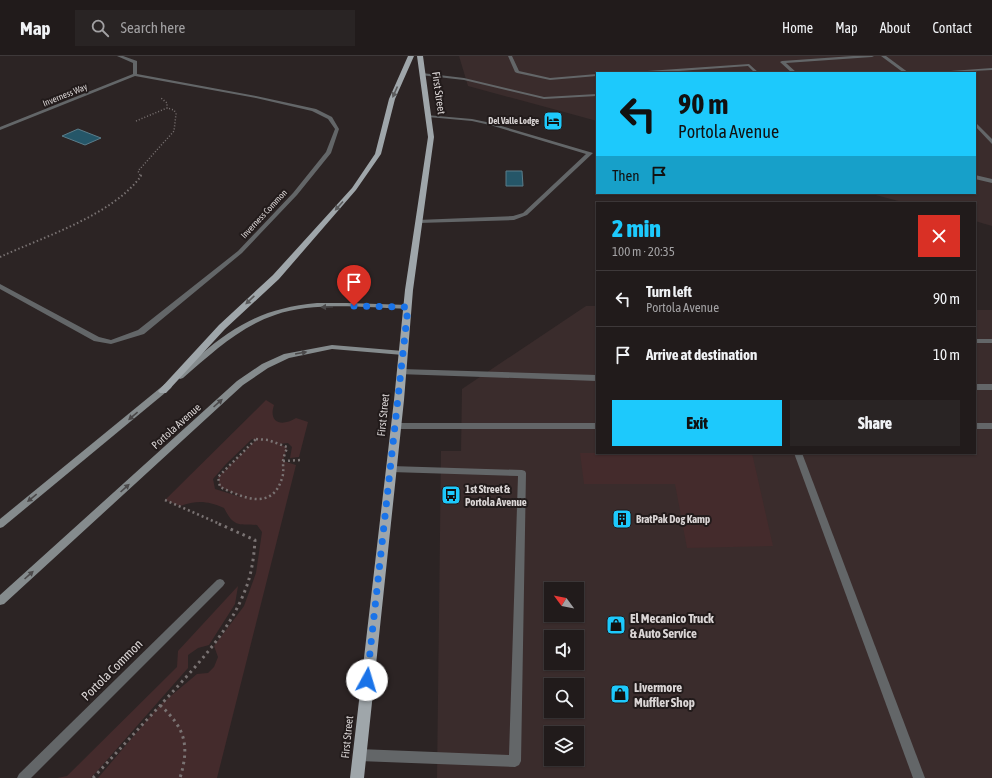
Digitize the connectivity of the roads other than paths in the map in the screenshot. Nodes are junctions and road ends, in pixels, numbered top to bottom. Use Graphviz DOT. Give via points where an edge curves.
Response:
graph roads {
  1 [pos="119,56"];
  2 [pos="412,56"];
  3 [pos="420,56"];
  4 [pos="510,56"];
  5 [pos="872,56"];
  6 [pos="884,56"];
  7 [pos="992,70"];
  8 [pos="648,72"];
  9 [pos="756,72"];
  10 [pos="794,72"];
  11 [pos="906,72"];
  12 [pos="955,72"];
  13 [pos="422,74"];
  14 [pos="135,75"];
  15 [pos="596,76"];
  16 [pos="596,95"];
  17 [pos="428,116"];
  18 [pos="976,125"];
  19 [pos="0,129"];
  20 [pos="992,142"];
  21 [pos="976,177"];
  22 [pos="992,181"];
  23 [pos="419,221"];
  24 [pos="0,286"];
  25 [pos="408,307"];
  26 [pos="976,341"];
  27 [pos="992,341"];
  28 [pos="403,353"];
  29 [pos="401,372"];
  30 [pos="596,378"];
  31 [pos="976,387"];
  32 [pos="992,387"];
  33 [pos="163,390"];
  34 [pos="396,426"];
  35 [pos="596,426"];
  36 [pos="976,426"];
  37 [pos="992,426"];
  38 [pos="798,454"];
  39 [pos="391,469"];
  40 [pos="0,524"];
  41 [pos="220,583"];
  42 [pos="0,601"];
  43 [pos="359,754"];
  44 [pos="23,778"];
  45 [pos="357,778"];
  46 [pos="919,778"];
  1 -- 14 [label="street" via="135,62"];
  2 -- 33 [label="main road, one-way" via="392,99 378,154 354,189 276,277 222,327"];
  3 -- 13 [label="main road, First Street"];
  4 -- 15 [label="street" via="517,72 550,79"];
  5 -- 10 [label="street" via="782,62"];
  6 -- 11 [label="street"];
  7 -- 12 [label="street"];
  8 -- 9 [label="street" via="749,65"];
  13 -- 16 [label="street" via="464,79 544,98"];
  13 -- 17 [label="main road, First Street"];
  14 -- 19 [label="street, Inverness Way"];
  14 -- 24 [label="street, Inverness Common" via="256,96 314,110 330,118 337,129 329,152 295,194 240,252 140,332 112,342 97,340"];
  17 -- 23 [label="main road, First Street" via="431,137"];
  17 -- 23 [label="street" via="491,124 590,153 525,214 514,218"];
  18 -- 20 [label="street"];
  21 -- 22 [label="street"];
  23 -- 25 [label="main road, First Street"];
  25 -- 28 [label="main road, First Street"];
  25 -- 33 [label="main road, one-way" via="314,307 288,309 263,317 238,330"];
  26 -- 27 [label="street"];
  28 -- 29 [label="main road, First Street"];
  42 -- 28 [label="main road, Portola Avenue, one-way" via="240,383 265,366 286,356 332,348"];
  29 -- 30 [label="street"];
  29 -- 34 [label="main road, First Street"];
  31 -- 32 [label="street"];
  33 -- 40 [label="main road, one-way"];
  34 -- 35 [label="street"];
  34 -- 39 [label="main road, First Street"];
  36 -- 37 [label="street"];
  38 -- 46 [label="street"];
  39 -- 43 [label="main road, First Street"];
  39 -- 43 [label="street" via="522,473 515,761"];
  41 -- 44 [label="street, Portola Common"];
  43 -- 45 [label="main road, First Street"];
}
